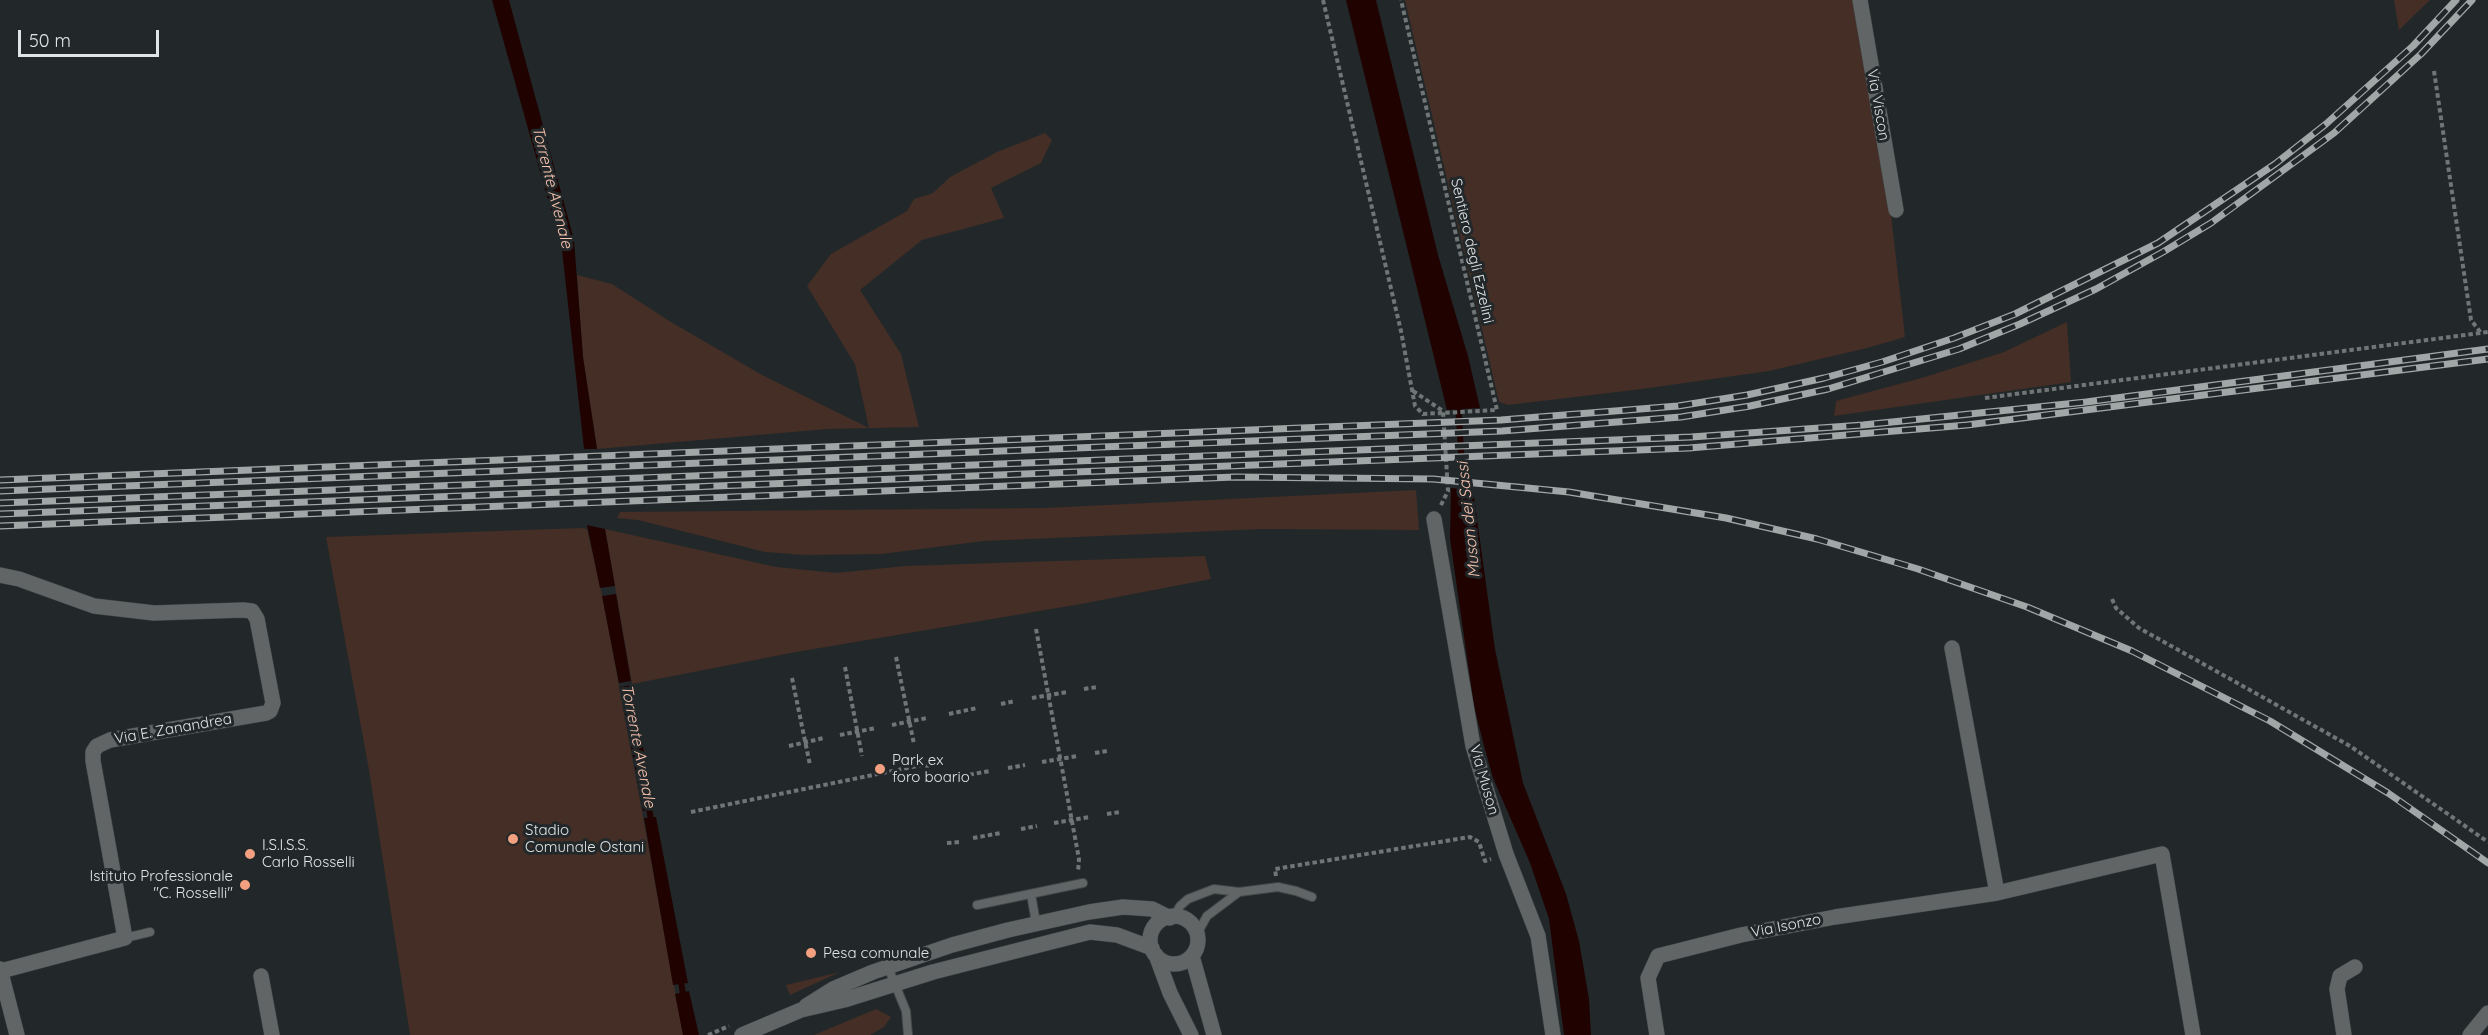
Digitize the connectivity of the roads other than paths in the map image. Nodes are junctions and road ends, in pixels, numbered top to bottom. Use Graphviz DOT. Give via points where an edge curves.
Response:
graph roads {
  1 [pos="1860,0"];
  2 [pos="1896,210"];
  3 [pos="1434,519"];
  4 [pos="0,575"];
  5 [pos="1952,648"];
  6 [pos="1083,883"];
  7 [pos="1239,892"];
  8 [pos="1997,893"];
  9 [pos="1031,894"];
  10 [pos="1312,897"];
  11 [pos="977,905"];
  12 [pos="1172,917"];
  13 [pos="1036,923"];
  14 [pos="150,932"];
  15 [pos="1113,934"];
  16 [pos="1197,934"];
  17 [pos="124,938"];
  18 [pos="1154,951"];
  19 [pos="997,955"];
  20 [pos="1192,956"];
  21 [pos="888,967"];
  22 [pos="2355,967"];
  23 [pos="0,970"];
  24 [pos="261,976"];
  25 [pos="895,983"];
  26 [pos="801,1010"];
  27 [pos="2488,1012"];
  28 [pos="17,1035"];
  29 [pos="272,1035"];
  30 [pos="742,1035"];
  31 [pos="908,1035"];
  32 [pos="1191,1035"];
  33 [pos="1214,1035"];
  34 [pos="1553,1035"];
  35 [pos="1657,1035"];
  36 [pos="2193,1035"];
  37 [pos="2344,1035"];
  38 [pos="2470,1035"];
  1 -- 2 [label="street, Via Viscon"];
  3 -- 34 [label="street, Via Muson" via="1473,746 1506,854 1538,936"];
  4 -- 17 [label="street, Via E. Zanandrea" via="94,606 154,613 243,609 252,611 257,619 272,696 272,708 266,713 110,740 95,748 100,806"];
  5 -- 8 [label="street"];
  6 -- 9 [label="lane"];
  7 -- 10 [label="lane" via="1278,887"];
  7 -- 12 [label="lane" via="1214,889 1188,899"];
  7 -- 16 [label="lane" via="1207,916"];
  8 -- 35 [label="street, Via Isonzo" via="1835,916 1658,956 1648,978"];
  8 -- 36 [label="street, Via Isonzo" via="2162,854"];
  9 -- 11 [label="lane"];
  9 -- 13 [label="lane"];
  12 -- 13 [label="street" via="1152,909 1123,907"];
  12 -- 16 [label="street" via="1187,921"];
  12 -- 18 [label="street" via="1154,928"];
  13 -- 15 [label="street" via="1045,931 1098,924"];
  13 -- 19 [label="street" via="1032,934 1008,942"];
  13 -- 21 [label="street"];
  14 -- 17 [label="lane"];
  15 -- 18 [label="street"];
  15 -- 19 [label="street" via="1090,932"];
  16 -- 20 [label="street" via="1197,948"];
  17 -- 23 [label="street"];
  18 -- 20 [label="street" via="1164,962 1172,964"];
  18 -- 32 [label="street"];
  19 -- 25 [label="street"];
  20 -- 33 [label="street"];
  21 -- 25 [label="lane"];
  21 -- 26 [label="street" via="832,989"];
  22 -- 37 [label="street" via="2340,976 2337,989"];
  23 -- 28 [label="street"];
  24 -- 29 [label="street"];
  25 -- 26 [label="street"];
  25 -- 31 [label="lane" via="906,1011"];
  26 -- 30 [label="street"];
  27 -- 38 [label="street"];
}
